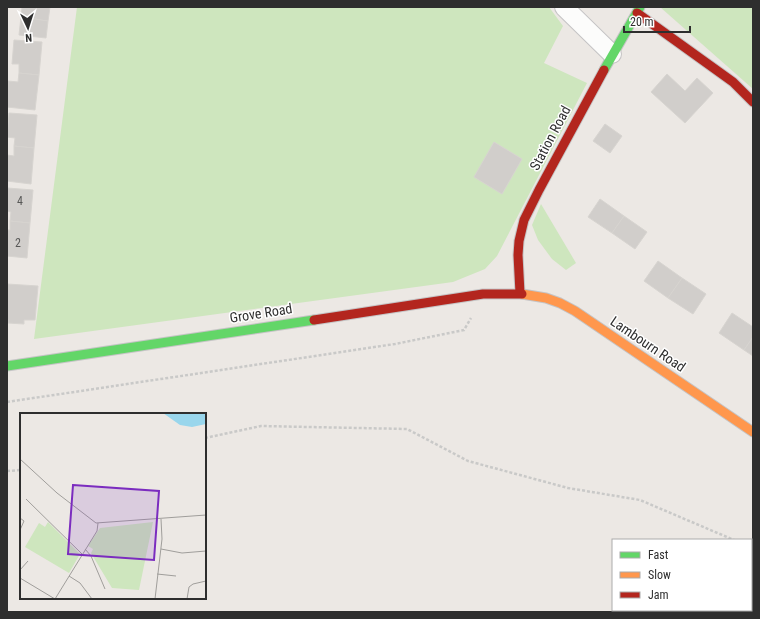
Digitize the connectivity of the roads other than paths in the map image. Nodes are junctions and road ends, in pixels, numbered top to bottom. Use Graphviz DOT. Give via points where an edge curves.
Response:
graph roads {
  1 [pos="564,7"];
  2 [pos="638,10"];
  3 [pos="612,54"];
  4 [pos="753,102"];
  5 [pos="520,293"];
  6 [pos="7,366"];
  7 [pos="753,432"];
  1 -- 3 [label="street"];
  2 -- 3 [label="street, Station Road"];
  2 -- 4 [label="street" via="733,82"];
  3 -- 5 [label="street, Station Road" via="524,220 518,255"];
  5 -- 6 [label="street, Grove Road" via="483,294"];
  5 -- 7 [label="street, Lambourn Road" via="556,301 575,311"];
}
